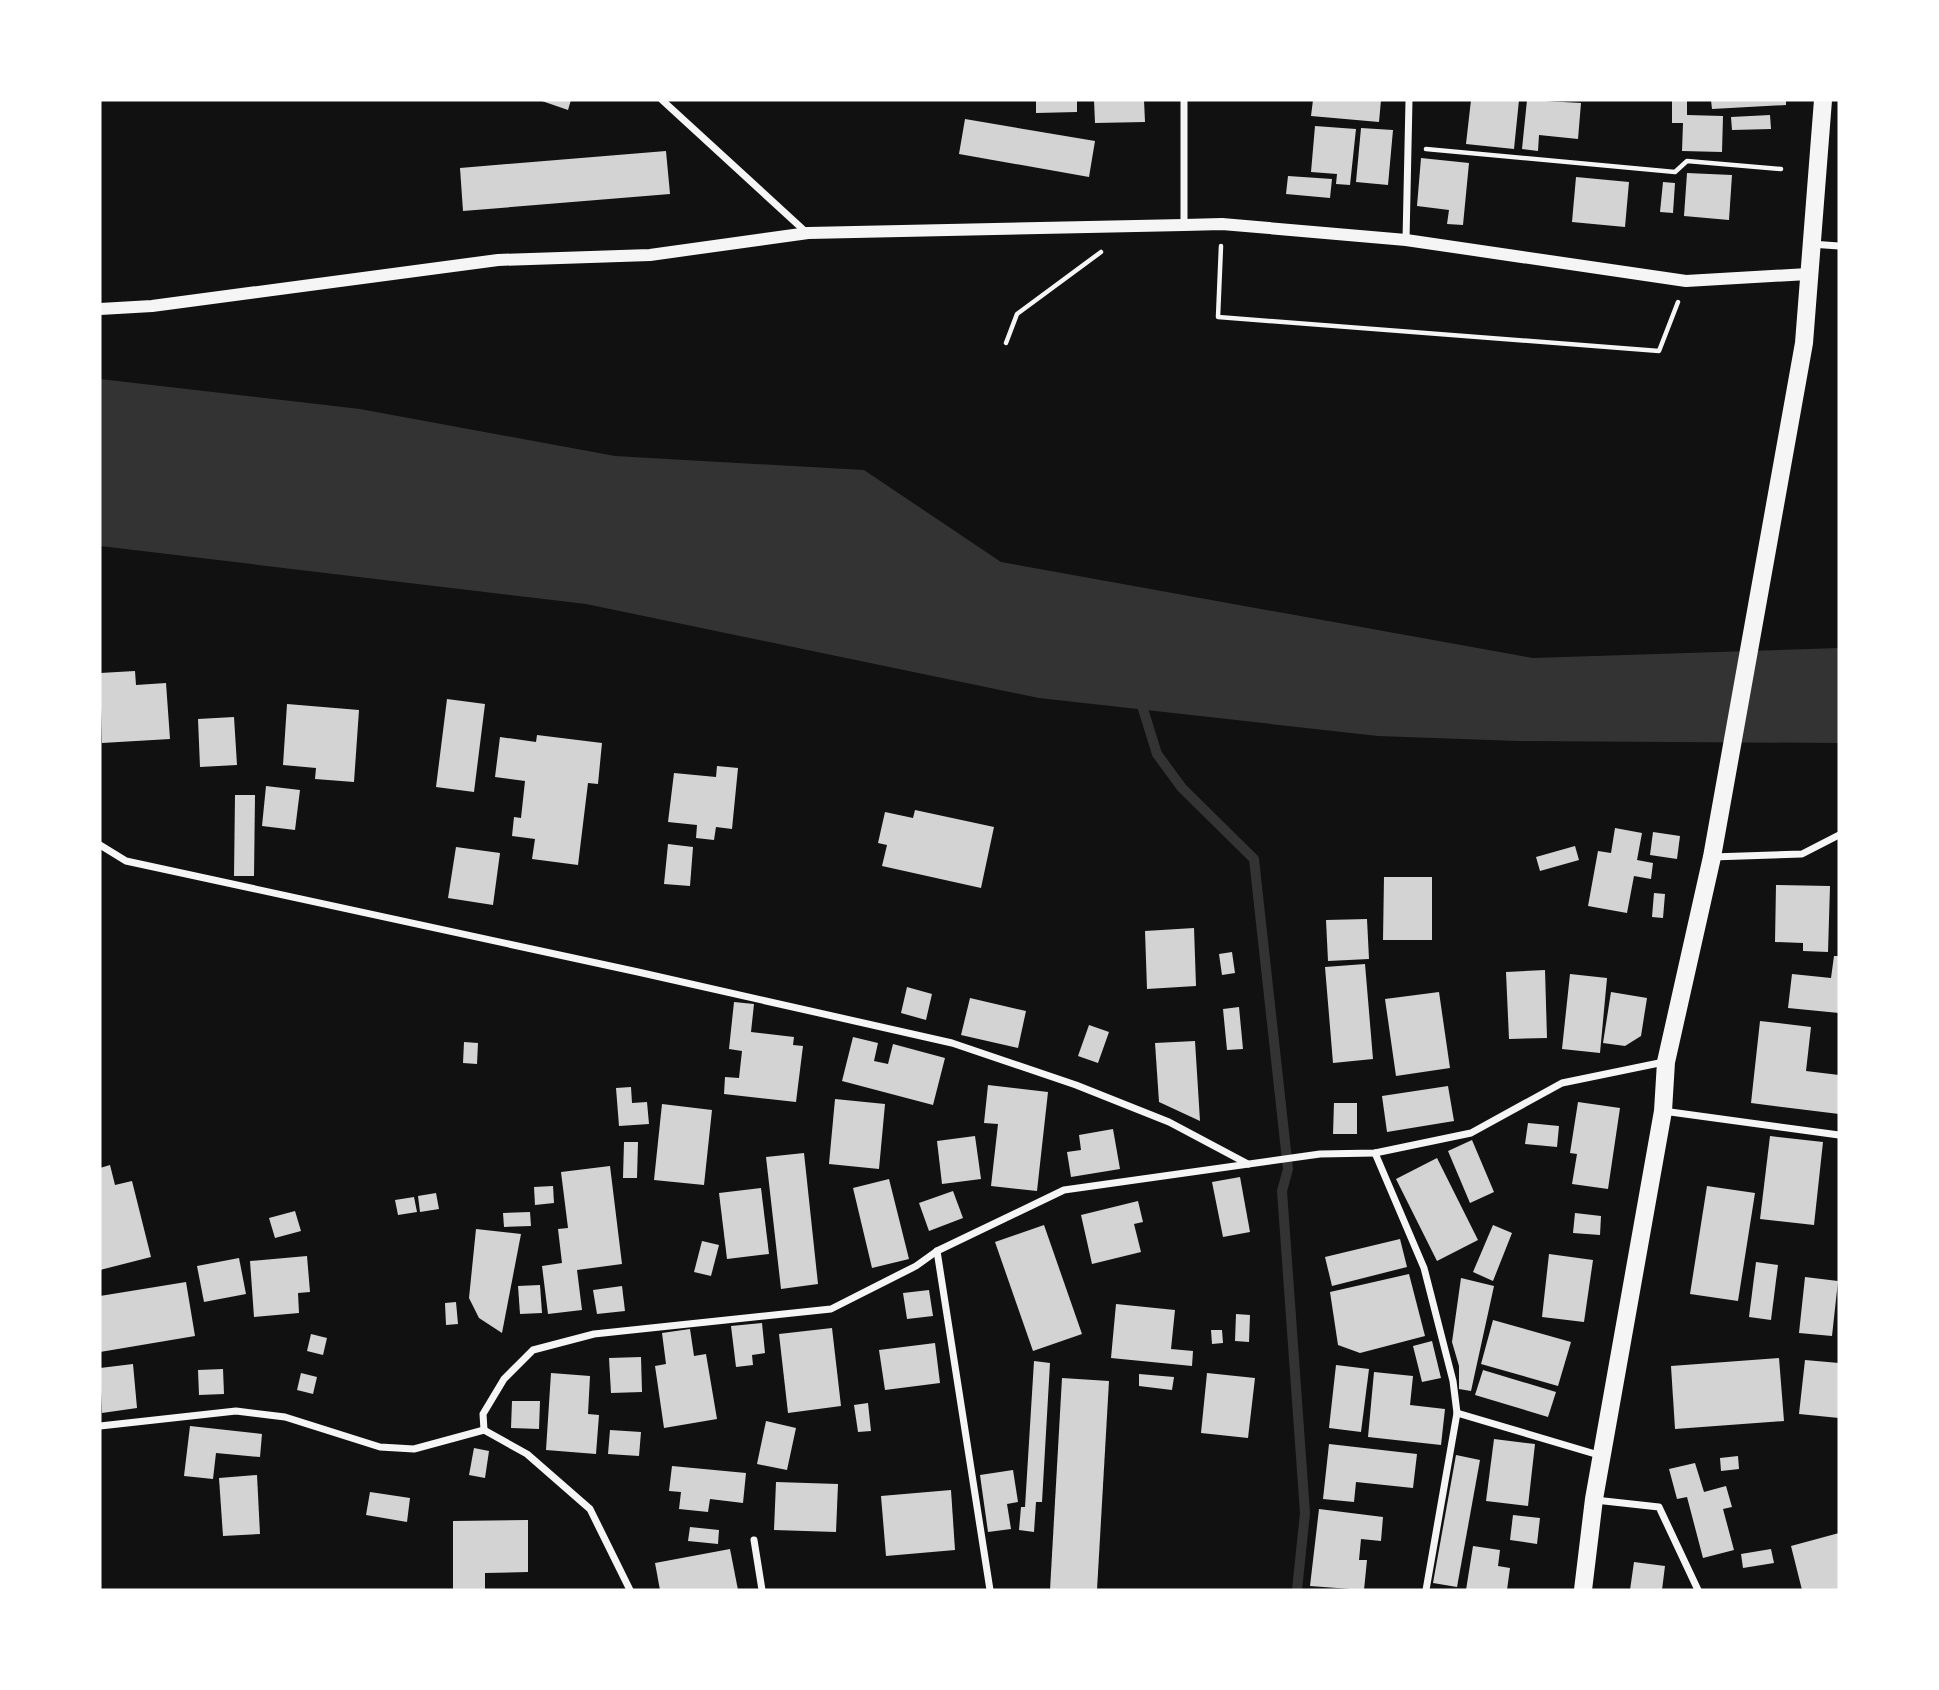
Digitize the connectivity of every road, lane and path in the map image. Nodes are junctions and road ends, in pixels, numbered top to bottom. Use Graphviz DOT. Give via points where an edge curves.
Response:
graph roads {
  1 [pos="663,100"];
  2 [pos="1184,100"];
  3 [pos="1409,100"];
  4 [pos="1823,100"];
  5 [pos="1408,147"];
  6 [pos="1781,169"];
  7 [pos="1184,225"];
  8 [pos="1222,225"];
  9 [pos="808,233"];
  10 [pos="1406,240"];
  11 [pos="1811,244"];
  12 [pos="1839,246"];
  13 [pos="1108,248"];
  14 [pos="1808,274"];
  15 [pos="1686,281"];
  16 [pos="100,309"];
  17 [pos="1006,343"];
  18 [pos="1839,835"];
  19 [pos="100,845"];
  20 [pos="1712,857"];
  21 [pos="1666,1062"];
  22 [pos="1663,1111"];
  23 [pos="1839,1135"];
  24 [pos="1376,1153"];
  25 [pos="1248,1164"];
  26 [pos="937,1251"];
  27 [pos="1457,1413"];
  28 [pos="100,1426"];
  29 [pos="484,1430"];
  30 [pos="1602,1456"];
  31 [pos="1594,1499"];
  32 [pos="754,1540"];
  33 [pos="630,1590"];
  34 [pos="762,1590"];
  35 [pos="990,1590"];
  36 [pos="1426,1590"];
  37 [pos="1583,1590"];
  38 [pos="1698,1590"];
  1 -- 9 [label="street"];
  2 -- 7 [label="street"];
  3 -- 5 [label="street"];
  4 -- 11 [label="main road"];
  5 -- 6 [label="path" via="1675,172 1687,161"];
  5 -- 10 [label="street"];
  7 -- 8 [label="street"];
  7 -- 9 [label="street"];
  8 -- 10 [label="street"];
  8 -- 15 [label="path" via="1218,317 1659,351"];
  9 -- 16 [label="street" via="650,255 498,260"];
  10 -- 15 [label="street"];
  11 -- 12 [label="street"];
  11 -- 14 [label="main road"];
  13 -- 17 [label="path" via="1017,314"];
  14 -- 15 [label="street"];
  14 -- 20 [label="main road" via="1804,343"];
  18 -- 20 [label="street" via="1802,854"];
  19 -- 25 [label="street" via="126,861 952,1043 1168,1122"];
  20 -- 21 [label="main road"];
  21 -- 22 [label="main road"];
  21 -- 24 [label="street" via="1562,1083 1471,1133"];
  22 -- 23 [label="street"];
  22 -- 30 [label="main road"];
  24 -- 25 [label="street" via="1320,1154"];
  24 -- 27 [label="street" via="1424,1268"];
  25 -- 26 [label="street" via="1064,1190"];
  26 -- 29 [label="street" via="831,1309 594,1334 533,1350 504,1379 483,1414"];
  26 -- 35 [label="street"];
  27 -- 30 [label="street"];
  27 -- 36 [label="street"];
  28 -- 29 [label="street" via="236,1411 285,1417 380,1447 414,1449"];
  29 -- 33 [label="street" via="527,1454 590,1510"];
  30 -- 31 [label="main road"];
  31 -- 37 [label="main road"];
  31 -- 38 [label="street" via="1659,1507"];
  32 -- 34 [label="street"];
}
